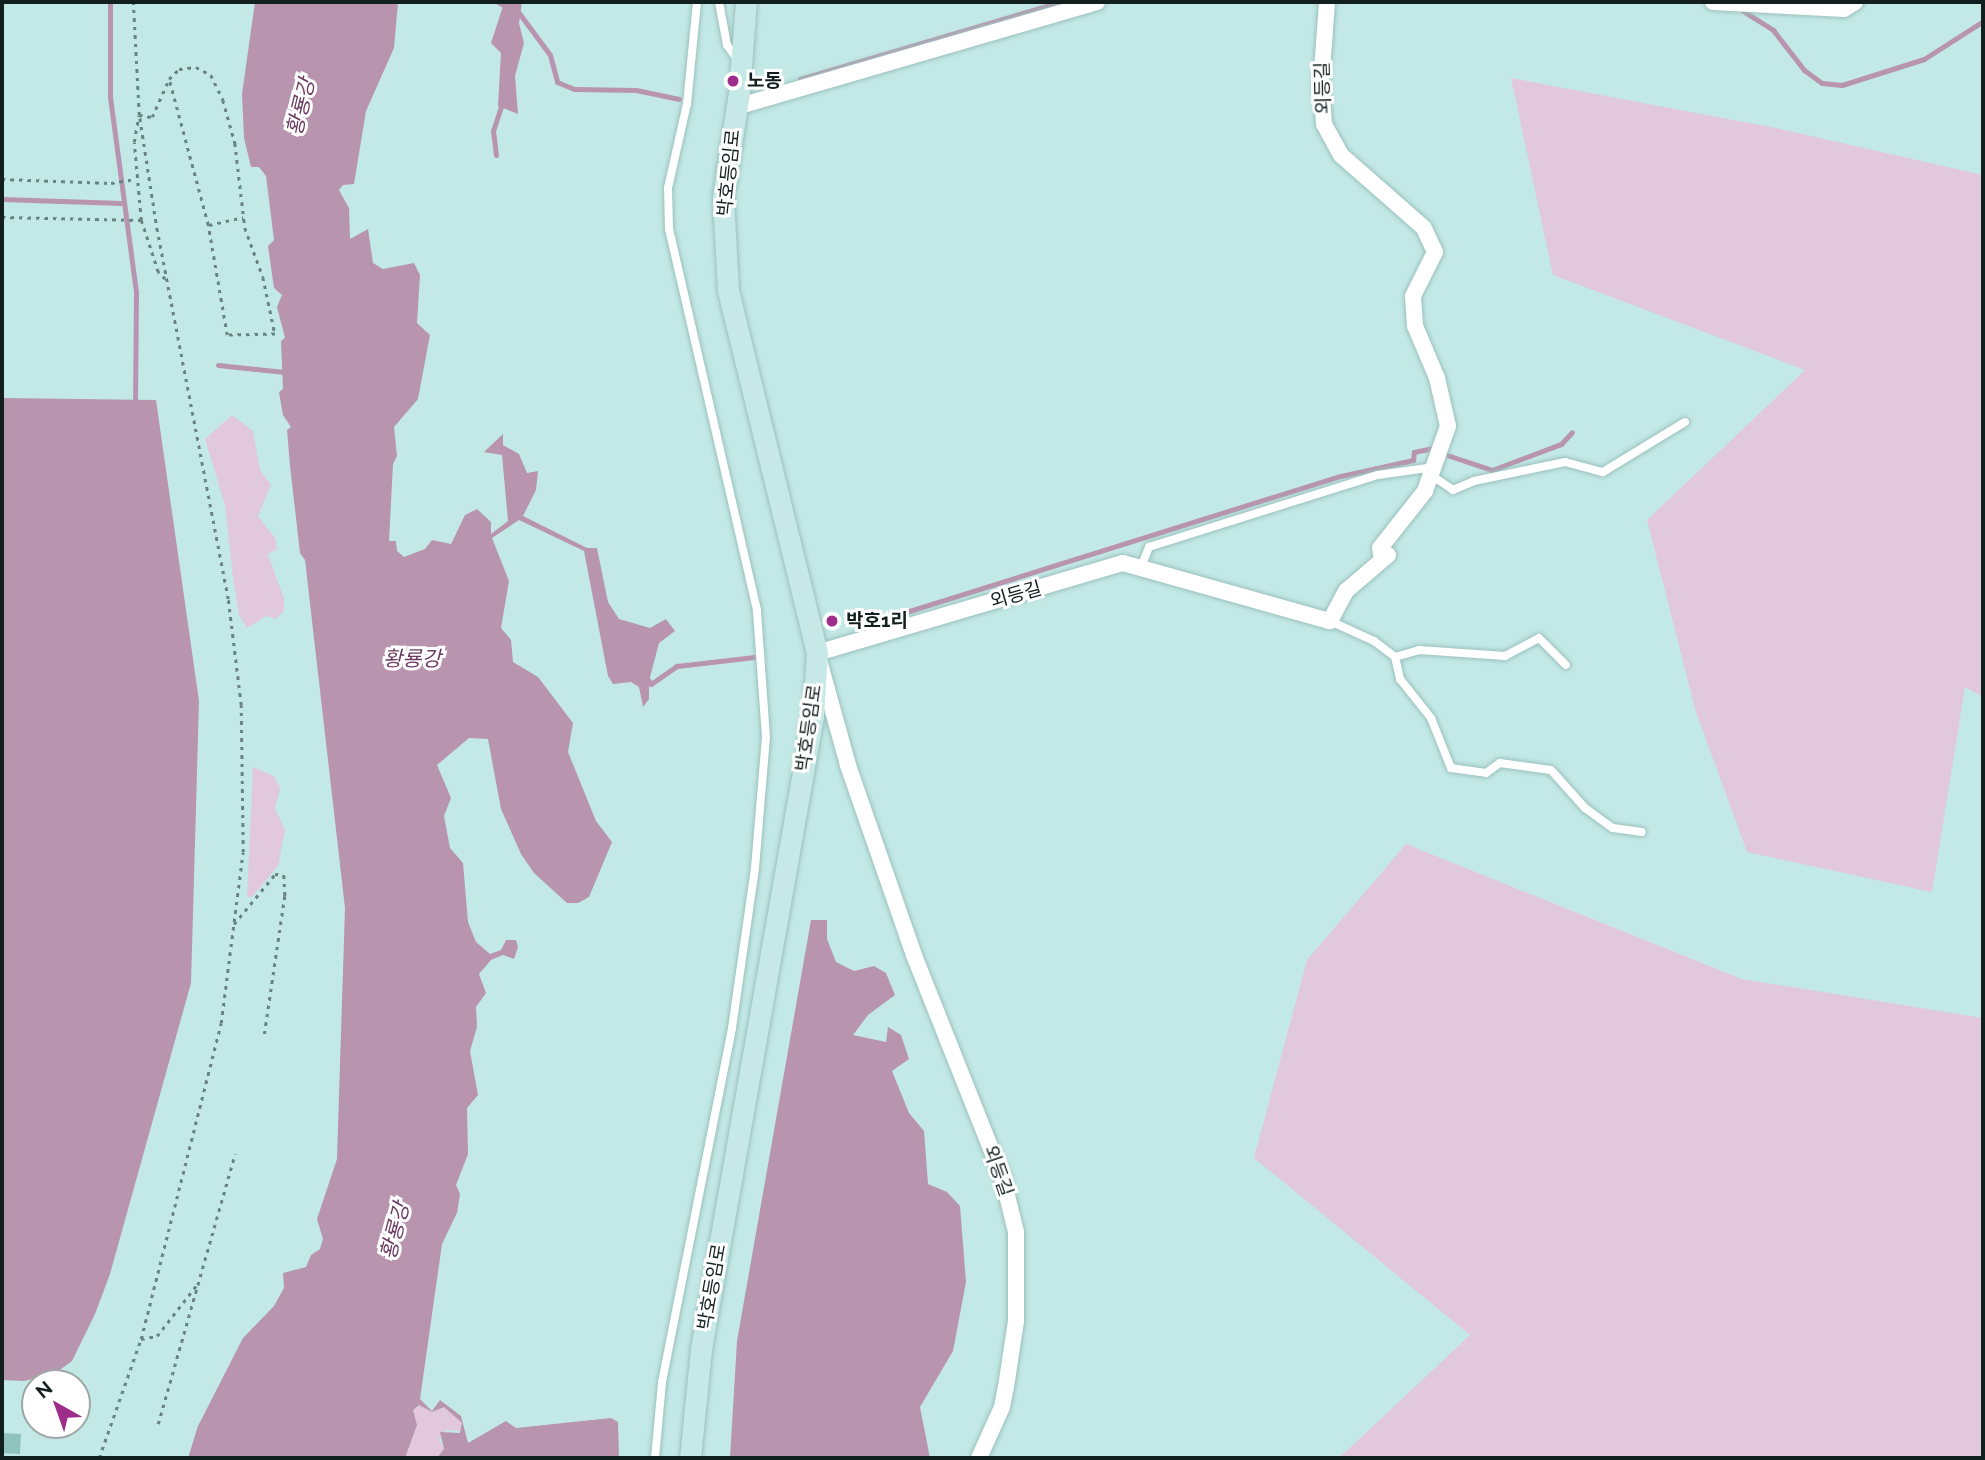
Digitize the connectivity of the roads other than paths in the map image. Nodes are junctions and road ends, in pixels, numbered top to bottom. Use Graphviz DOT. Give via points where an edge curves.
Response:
graph roads {
  1 [pos="697,2"];
  2 [pos="719,2"];
  3 [pos="746,2"];
  4 [pos="1097,2"];
  5 [pos="1327,2"];
  6 [pos="1713,2"];
  7 [pos="1855,2"];
  8 [pos="740,62"];
  9 [pos="736,107"];
  10 [pos="1685,422"];
  11 [pos="1433,471"];
  12 [pos="1142,567"];
  13 [pos="1330,621"];
  14 [pos="817,653"];
  15 [pos="1395,657"];
  16 [pos="1566,665"];
  17 [pos="1642,832"];
  18 [pos="655,1458"];
  19 [pos="690,1458"];
  20 [pos="979,1458"];
  1 -- 18 [label="lane" via="687,104 668,188 669,229 757,610 766,737 758,844 732,1028 662,1382"];
  2 -- 8 [label="lane" via="727,45"];
  3 -- 8 [label="street, 박호등임로"];
  4 -- 9 [label="street"];
  5 -- 11 [label="street, 외등길" via="1321,84 1324,124 1332,141 1433,240 1431,265 1413,296 1415,326 1448,416 1445,443"];
  6 -- 7 [label="street" via="1844,9"];
  8 -- 9 [label="street, 박호등임로"];
  9 -- 14 [label="street, 박호등임로" via="723,197 728,290"];
  10 -- 11 [label="lane" via="1603,472 1565,462 1474,481 1453,490"];
  11 -- 12 [label="lane" via="1378,475 1149,547"];
  11 -- 13 [label="street, 외등길" via="1425,491 1380,548 1381,554 1388,555 1346,591"];
  12 -- 13 [label="street, 외등길"];
  12 -- 14 [label="street, 외등길" via="1123,563"];
  13 -- 15 [label="lane" via="1374,640"];
  14 -- 19 [label="street, 박호등임로" via="813,716 701,1349"];
  14 -- 20 [label="street, 외등길" via="848,765 914,955 1003,1179 1016,1232 1016,1321 1006,1387"];
  15 -- 16 [label="lane" via="1419,650 1505,656 1539,638"];
  15 -- 17 [label="lane" via="1400,679 1431,718 1451,768 1486,773 1500,763 1551,770 1585,808 1613,828"];
}
